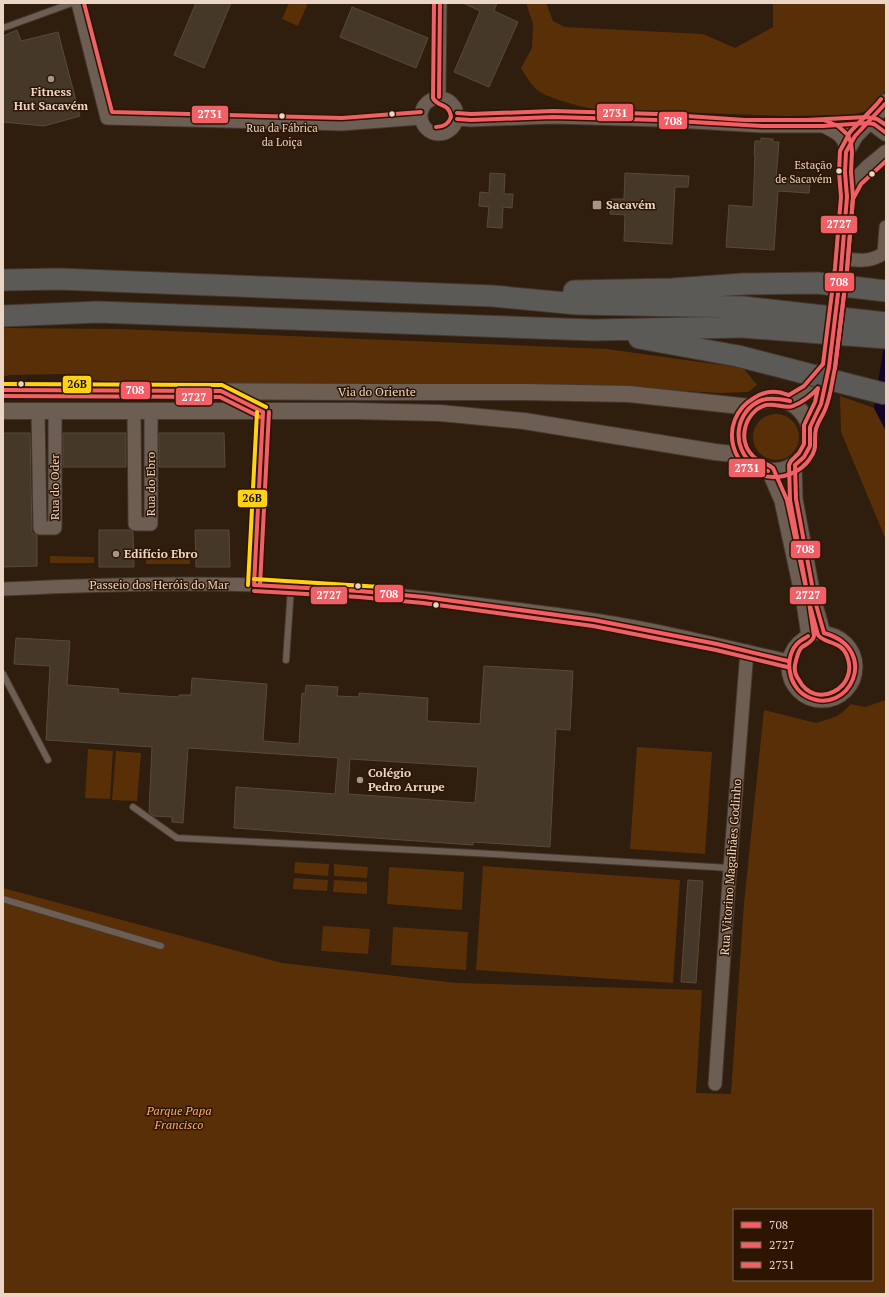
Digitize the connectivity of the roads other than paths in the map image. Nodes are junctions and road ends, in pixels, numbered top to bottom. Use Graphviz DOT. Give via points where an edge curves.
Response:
graph roads {
  1 [pos="72,3"];
  2 [pos="78,3"];
  3 [pos="440,3"];
  4 [pos="3,28"];
  5 [pos="439,97"];
  6 [pos="886,102"];
  7 [pos="421,118"];
  8 [pos="457,119"];
  9 [pos="867,123"];
  10 [pos="823,126"];
  11 [pos="886,133"];
  12 [pos="846,152"];
  13 [pos="886,153"];
  14 [pos="847,197"];
  15 [pos="886,226"];
  16 [pos="842,259"];
  17 [pos="3,270"];
  18 [pos="59,279"];
  19 [pos="3,280"];
  20 [pos="886,291"];
  21 [pos="494,296"];
  22 [pos="3,309"];
  23 [pos="38,315"];
  24 [pos="3,316"];
  25 [pos="743,317"];
  26 [pos="886,323"];
  27 [pos="593,330"];
  28 [pos="886,338"];
  29 [pos="829,367"];
  30 [pos="3,390"];
  31 [pos="221,391"];
  32 [pos="299,392"];
  33 [pos="886,394"];
  34 [pos="790,401"];
  35 [pos="750,406"];
  36 [pos="3,411"];
  37 [pos="38,411"];
  38 [pos="55,411"];
  39 [pos="134,411"];
  40 [pos="150,411"];
  41 [pos="263,412"];
  42 [pos="810,427"];
  43 [pos="744,455"];
  44 [pos="795,465"];
  45 [pos="768,471"];
  46 [pos="254,585"];
  47 [pos="291,588"];
  48 [pos="3,589"];
  49 [pos="824,633"];
  50 [pos="808,636"];
  51 [pos="747,651"];
  52 [pos="286,660"];
  53 [pos="788,661"];
  54 [pos="3,674"];
  55 [pos="48,760"];
  56 [pos="133,807"];
  57 [pos="730,868"];
  58 [pos="3,899"];
  59 [pos="161,946"];
  60 [pos="716,1084"];
  1 -- 4 [label="lane"];
  2 -- 7 [label="street" via="107,118 342,124"];
  3 -- 5 [label="street"];
  5 -- 7 [label="street" via="433,98 423,106"];
  5 -- 8 [label="street" via="451,102 455,107"];
  6 -- 9 [label="street"];
  7 -- 8 [label="street" via="426,129 438,134 450,130"];
  8 -- 10 [label="street" via="553,117 745,126"];
  9 -- 10 [label="street"];
  9 -- 11 [label="street" via="874,124"];
  9 -- 12 [label="street"];
  10 -- 12 [label="street" via="843,139"];
  12 -- 14 [label="street"];
  13 -- 14 [label="street" via="856,180"];
  14 -- 16 [label="street"];
  15 -- 16 [label="street" via="884,253 869,260"];
  16 -- 29 [label="street"];
  17 -- 18 [label="highway"];
  18 -- 19 [label="highway"];
  18 -- 21 [label="highway"];
  20 -- 21 [label="highway, bridge" via="817,283 590,290"];
  21 -- 25 [label="highway"];
  22 -- 23 [label="highway"];
  23 -- 24 [label="highway"];
  23 -- 27 [label="highway" via="98,312"];
  25 -- 26 [label="highway, bridge"];
  25 -- 27 [label="highway"];
  25 -- 28 [label="highway, bridge"];
  27 -- 33 [label="highway, bridge" via="738,356"];
  29 -- 34 [label="street" via="808,391"];
  29 -- 42 [label="street" via="821,404"];
  30 -- 31 [label="street, Via do Oriente"];
  31 -- 32 [label="street, Via do Oriente"];
  31 -- 41 [label="street"];
  32 -- 35 [label="street, Via do Oriente" via="629,394"];
  32 -- 41 [label="street"];
  34 -- 35 [label="street" via="776,398 762,400"];
  34 -- 42 [label="street" via="806,416"];
  35 -- 43 [label="street" via="742,417 738,429 738,443"];
  36 -- 37 [label="street, Via do Oriente"];
  37 -- 38 [label="street, Via do Oriente"];
  37 -- 38 [label="street, Rua do Oder" via="40,528 55,528"];
  38 -- 39 [label="street, Via do Oriente"];
  39 -- 40 [label="street, Via do Oriente"];
  39 -- 40 [label="street, Rua do Ebro" via="135,524 151,524"];
  40 -- 41 [label="street, Via do Oriente"];
  41 -- 43 [label="street, Via do Oriente" via="440,413 524,421"];
  41 -- 46 [label="street"];
  42 -- 44 [label="street" via="810,446 804,457"];
  43 -- 45 [label="street" via="754,466"];
  44 -- 45 [label="street" via="782,471"];
  44 -- 49 [label="street" via="796,499 815,601"];
  45 -- 50 [label="street" via="781,501"];
  46 -- 47 [label="street, Passeio dos Heróis do Mar"];
  46 -- 48 [label="street, Passeio dos Heróis do Mar" via="136,584"];
  47 -- 51 [label="street, Passeio dos Heróis do Mar" via="424,597 594,620"];
  47 -- 52 [label="lane"];
  49 -- 50 [label="street"];
  49 -- 53 [label="street" via="837,636 848,645 854,657 856,671 851,684 842,694 829,700 816,700 804,696 794,686 789,674"];
  50 -- 53 [label="street" via="795,646"];
  51 -- 53 [label="street, Passeio dos Heróis do Mar"];
  51 -- 57 [label="street, Rua Vitorino Magalhães Godinho"];
  54 -- 55 [label="lane"];
  56 -- 57 [label="lane" via="177,838"];
  57 -- 60 [label="street, Rua Vitorino Magalhães Godinho"];
  58 -- 59 [label="lane"];
}
